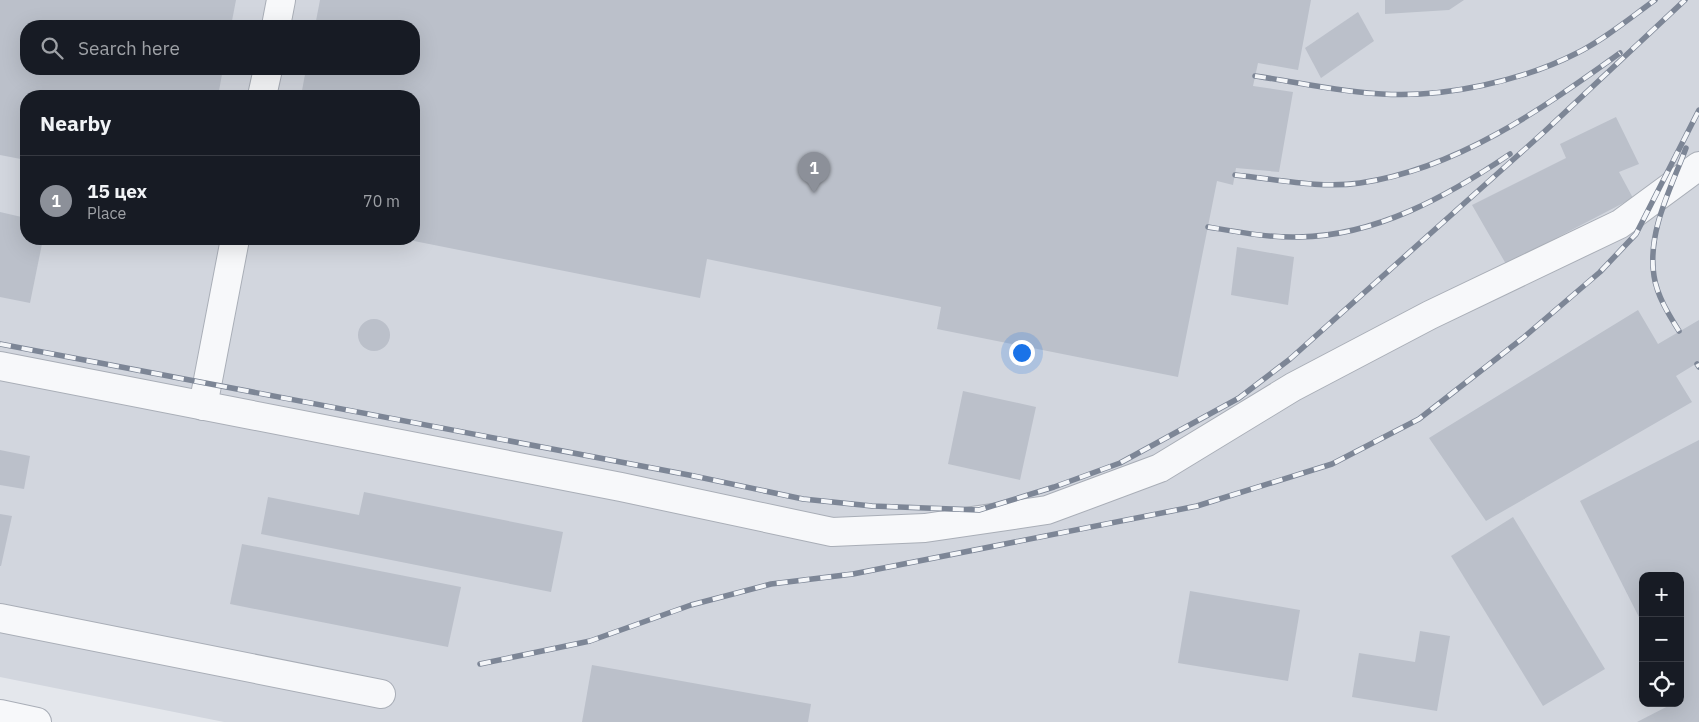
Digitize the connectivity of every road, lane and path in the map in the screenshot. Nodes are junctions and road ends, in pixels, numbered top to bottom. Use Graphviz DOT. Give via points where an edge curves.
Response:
graph roads {
  1 [pos="281,0"];
  2 [pos="277,20"];
  3 [pos="267,75"];
  4 [pos="263,90"];
  5 [pos="1699,166"];
  6 [pos="234,245"];
  7 [pos="0,366"];
  8 [pos="203,406"];
  9 [pos="0,618"];
  10 [pos="381,694"];
  11 [pos="0,714"];
  12 [pos="37,722"];
  1 -- 2 [label="street"];
  3 -- 4 [label="street"];
  5 -- 8 [label="street" via="1620,224 1293,387 1160,468 1047,510 925,528 832,532 621,487"];
  6 -- 8 [label="street"];
  7 -- 8 [label="street"];
  9 -- 10 [label="street"];
  11 -- 12 [label="street"];
}
